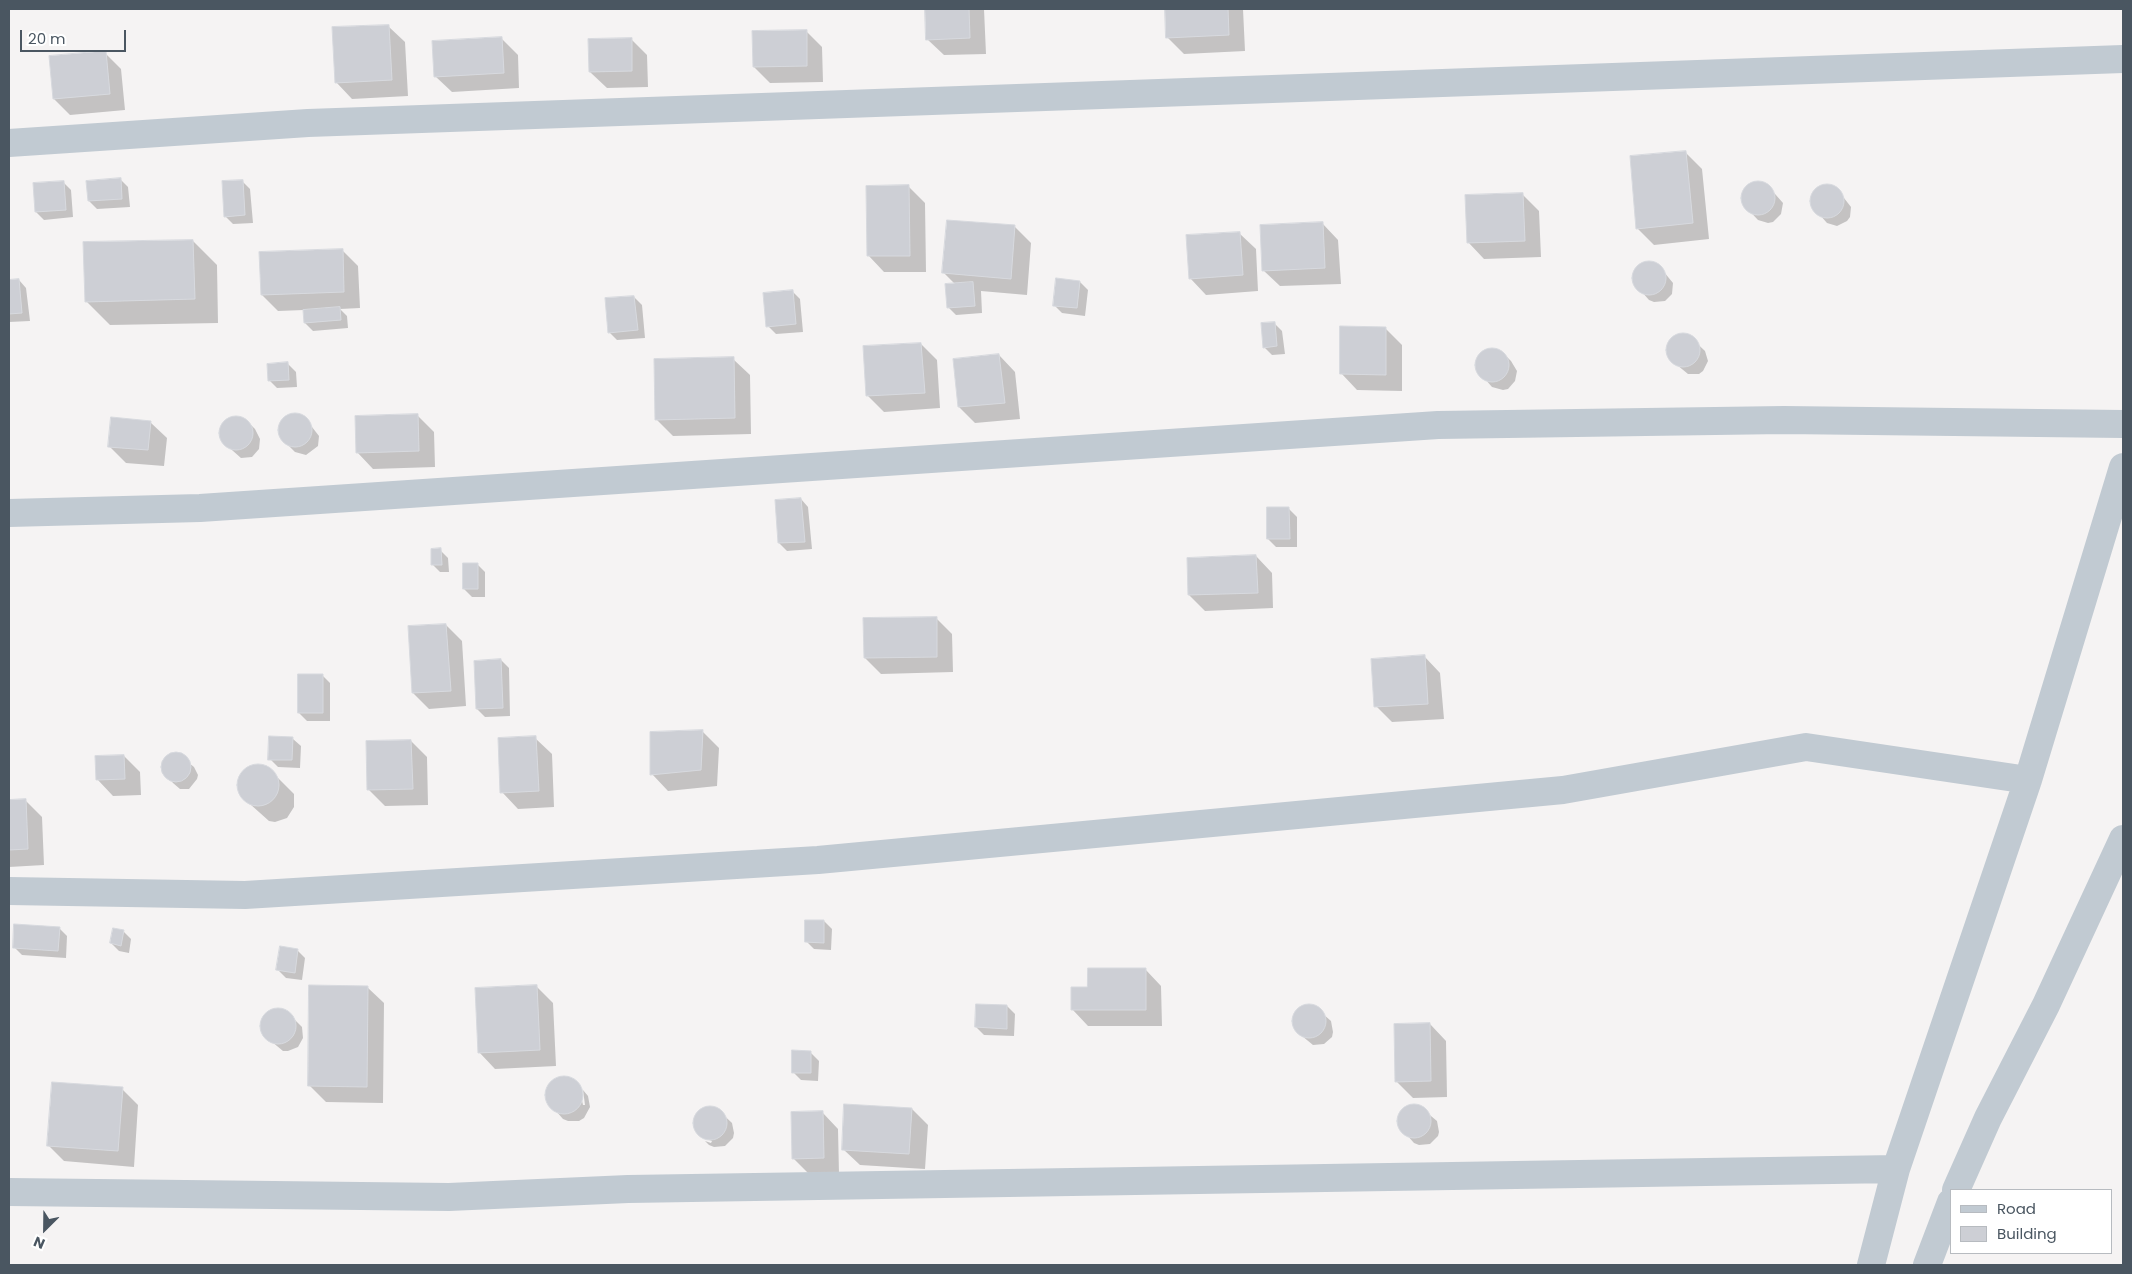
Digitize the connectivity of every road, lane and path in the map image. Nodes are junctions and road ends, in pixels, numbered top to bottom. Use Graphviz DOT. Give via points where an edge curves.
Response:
graph roads {
  1 [pos="2123,59"];
  2 [pos="9,143"];
  3 [pos="2123,424"];
  4 [pos="2123,466"];
  5 [pos="9,514"];
  6 [pos="2028,780"];
  7 [pos="2123,839"];
  8 [pos="9,891"];
  9 [pos="1896,1169"];
  10 [pos="1956,1189"];
  11 [pos="9,1192"];
  12 [pos="1950,1205"];
  13 [pos="1871,1265"];
  14 [pos="1927,1265"];
  1 -- 2 [label="street" via="308,122"];
  3 -- 5 [label="street" via="1784,420 1438,424 200,508"];
  4 -- 6 [label="street"];
  6 -- 8 [label="street" via="1806,746 1563,790 818,860 245,895"];
  6 -- 9 [label="street"];
  7 -- 10 [label="street"];
  9 -- 11 [label="street" via="638,1189 449,1197"];
  9 -- 13 [label="street"];
  12 -- 14 [label="street"];
}
